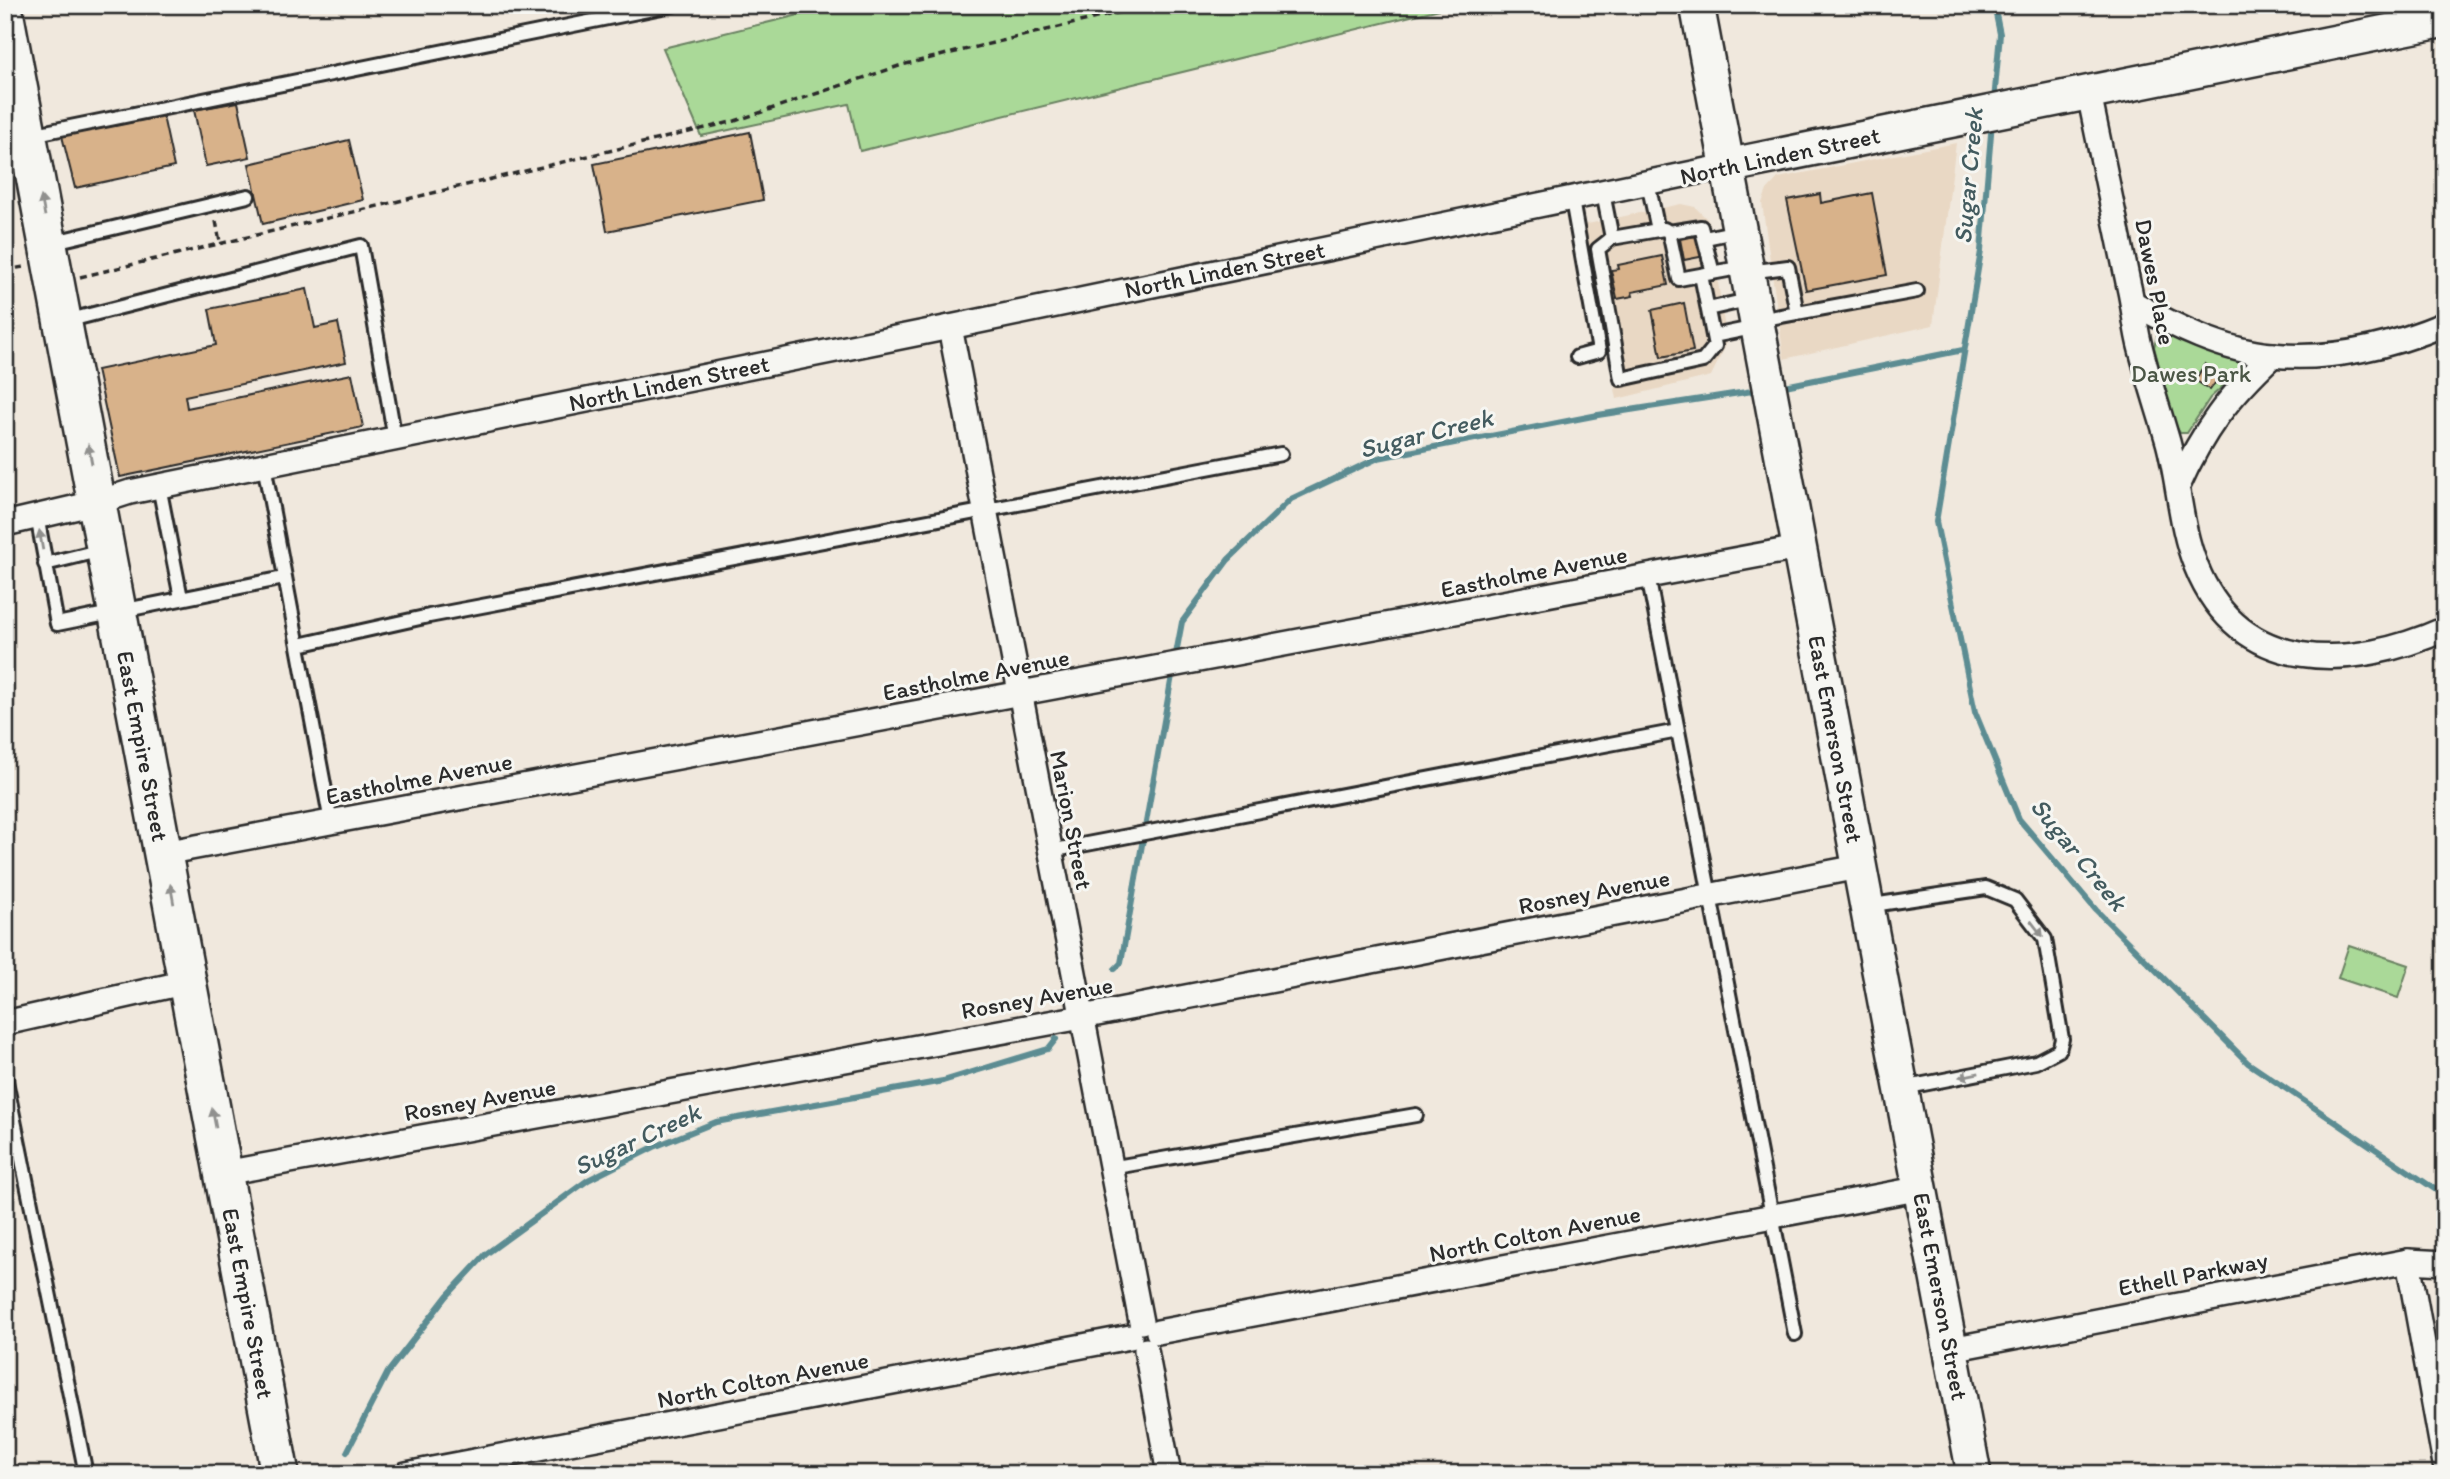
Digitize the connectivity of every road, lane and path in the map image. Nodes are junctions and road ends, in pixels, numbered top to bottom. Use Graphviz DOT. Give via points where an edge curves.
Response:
graph roads {
  1 [pos="672,5"];
  2 [pos="1150,5"];
  3 [pos="1697,5"];
  4 [pos="5,17"];
  5 [pos="2445,20"];
  6 [pos="2090,94"];
  7 [pos="13,101"];
  8 [pos="29,135"];
  9 [pos="1727,166"];
  10 [pos="1648,183"];
  11 [pos="1603,193"];
  12 [pos="248,196"];
  13 [pos="1572,200"];
  14 [pos="212,204"];
  15 [pos="1664,231"];
  16 [pos="1739,231"];
  17 [pos="1612,238"];
  18 [pos="1705,238"];
  19 [pos="220,242"];
  20 [pos="52,252"];
  21 [pos="5,270"];
  22 [pos="1707,274"];
  23 [pos="1916,291"];
  24 [pos="2133,303"];
  25 [pos="1754,306"];
  26 [pos="1708,309"];
  27 [pos="1797,313"];
  28 [pos="65,321"];
  29 [pos="2445,324"];
  30 [pos="950,327"];
  31 [pos="1713,336"];
  32 [pos="2273,355"];
  33 [pos="1577,357"];
  34 [pos="395,439"];
  35 [pos="1281,454"];
  36 [pos="264,465"];
  37 [pos="159,486"];
  38 [pos="2178,486"];
  39 [pos="99,502"];
  40 [pos="985,511"];
  41 [pos="37,516"];
  42 [pos="5,524"];
  43 [pos="107,548"];
  44 [pos="1798,548"];
  45 [pos="45,564"];
  46 [pos="1648,576"];
  47 [pos="284,578"];
  48 [pos="181,598"];
  49 [pos="119,610"];
  50 [pos="2445,629"];
  51 [pos="299,645"];
  52 [pos="1021,693"];
  53 [pos="1678,732"];
  54 [pos="331,822"];
  55 [pos="1050,850"];
  56 [pos="164,853"];
  57 [pos="1858,867"];
  58 [pos="1710,896"];
  59 [pos="1866,906"];
  60 [pos="187,982"];
  61 [pos="1082,1017"];
  62 [pos="5,1023"];
  63 [pos="5,1076"];
  64 [pos="1902,1088"];
  65 [pos="1416,1115"];
  66 [pos="1110,1168"];
  67 [pos="224,1173"];
  68 [pos="1922,1188"];
  69 [pos="1773,1216"];
  70 [pos="2408,1261"];
  71 [pos="2445,1263"];
  72 [pos="1795,1334"];
  73 [pos="1144,1335"];
  74 [pos="1951,1349"];
  75 [pos="2445,1464"];
  76 [pos="86,1474"];
  77 [pos="280,1474"];
  78 [pos="406,1474"];
  79 [pos="1169,1474"];
  80 [pos="1974,1474"];
  1 -- 8 [label="lane"];
  2 -- 19 [label="path" via="902,65 735,121"];
  3 -- 9 [label="main road, East Emerson Street"];
  4 -- 7 [label="main road, East Empire Street"];
  5 -- 6 [label="main road, North Linden Street"];
  6 -- 9 [label="main road, North Linden Street"];
  6 -- 24 [label="street, Dawes Place"];
  7 -- 8 [label="main road, East Empire Street"];
  20 -- 8 [label="main road, East Empire Street, one-way"];
  9 -- 10 [label="street, North Linden Street"];
  9 -- 16 [label="main road, East Emerson Street"];
  10 -- 11 [label="street, North Linden Street"];
  10 -- 15 [label="lane"];
  11 -- 13 [label="street, North Linden Street"];
  11 -- 17 [label="lane"];
  12 -- 14 [label="lane"];
  13 -- 30 [label="street, North Linden Street"];
  13 -- 33 [label="lane" via="1599,351"];
  14 -- 19 [label="path"];
  14 -- 20 [label="lane"];
  15 -- 17 [label="lane"];
  15 -- 18 [label="lane" via="1702,227"];
  15 -- 22 [label="lane" via="1679,279"];
  16 -- 18 [label="lane"];
  16 -- 25 [label="main road, East Emerson Street"];
  17 -- 31 [label="lane" via="1598,249 1621,379 1703,360 1715,346"];
  18 -- 22 [label="lane"];
  19 -- 20 [label="path" via="79,277 74,257"];
  20 -- 21 [label="path"];
  20 -- 28 [label="main road, East Empire Street"];
  22 -- 25 [label="lane"];
  22 -- 26 [label="lane"];
  23 -- 27 [label="lane"];
  24 -- 32 [label="street" via="2173,325"];
  24 -- 38 [label="street, Dawes Place" via="2140,348"];
  25 -- 26 [label="lane"];
  25 -- 27 [label="lane"];
  25 -- 27 [label="lane" via="1788,267"];
  25 -- 31 [label="lane"];
  25 -- 44 [label="main road, East Emerson Street"];
  26 -- 31 [label="lane"];
  28 -- 34 [label="lane" via="361,246"];
  39 -- 28 [label="main road, East Empire Street, one-way"];
  29 -- 32 [label="street" via="2373,348"];
  30 -- 34 [label="street, North Linden Street"];
  30 -- 40 [label="street, Marion Street"];
  32 -- 38 [label="street" via="2225,402 2205,429"];
  34 -- 36 [label="street, North Linden Street"];
  35 -- 40 [label="lane"];
  36 -- 37 [label="street, North Linden Street"];
  36 -- 47 [label="lane"];
  37 -- 39 [label="street, North Linden Street"];
  37 -- 48 [label="lane"];
  38 -- 50 [label="street, Dawes Place" via="2196,566 2215,600 2242,627 2274,647 2330,659 2396,648"];
  39 -- 41 [label="street, North Linden Street"];
  39 -- 43 [label="main road, East Empire Street"];
  40 -- 51 [label="lane" via="429,616"];
  40 -- 52 [label="street, Marion Street"];
  41 -- 42 [label="street, North Linden Street"];
  45 -- 41 [label="lane, one-way"];
  43 -- 45 [label="lane"];
  43 -- 49 [label="main road, East Empire Street"];
  44 -- 46 [label="street, Eastholme Avenue"];
  44 -- 57 [label="main road, East Emerson Street"];
  45 -- 49 [label="lane" via="57,624"];
  46 -- 52 [label="street, Eastholme Avenue"];
  46 -- 53 [label="lane"];
  47 -- 48 [label="lane"];
  47 -- 51 [label="lane"];
  48 -- 49 [label="lane"];
  49 -- 56 [label="main road, East Empire Street"];
  51 -- 54 [label="lane"];
  52 -- 54 [label="street, Eastholme Avenue"];
  52 -- 55 [label="street, Marion Street"];
  53 -- 55 [label="lane"];
  53 -- 58 [label="lane"];
  54 -- 56 [label="street, Eastholme Avenue"];
  55 -- 61 [label="street, Marion Street"];
  60 -- 56 [label="main road, East Empire Street, one-way"];
  57 -- 58 [label="street, Rosney Avenue"];
  57 -- 59 [label="main road, East Emerson Street"];
  58 -- 61 [label="street, Rosney Avenue"];
  58 -- 69 [label="lane"];
  59 -- 64 [label="main road, East Emerson Street"];
  59 -- 64 [label="lane, one-way" via="1986,888 2015,900 2045,939 2062,1039 2059,1050 2036,1062"];
  60 -- 62 [label="street"];
  67 -- 60 [label="main road, East Empire Street, one-way"];
  61 -- 66 [label="street, Marion Street"];
  61 -- 67 [label="street, Rosney Avenue"];
  63 -- 76 [label="lane"];
  64 -- 68 [label="main road, East Emerson Street"];
  65 -- 66 [label="lane"];
  66 -- 73 [label="street, Marion Street"];
  67 -- 77 [label="main road, East Empire Street"];
  68 -- 69 [label="street, North Colton Avenue"];
  68 -- 74 [label="main road, East Emerson Street"];
  69 -- 72 [label="lane"];
  69 -- 73 [label="street, North Colton Avenue"];
  70 -- 71 [label="street, Ethell Parkway"];
  70 -- 74 [label="street, Ethell Parkway"];
  70 -- 75 [label="street"];
  73 -- 78 [label="street, North Colton Avenue"];
  73 -- 79 [label="street, Marion Street"];
  74 -- 80 [label="main road, East Emerson Street"];
}
